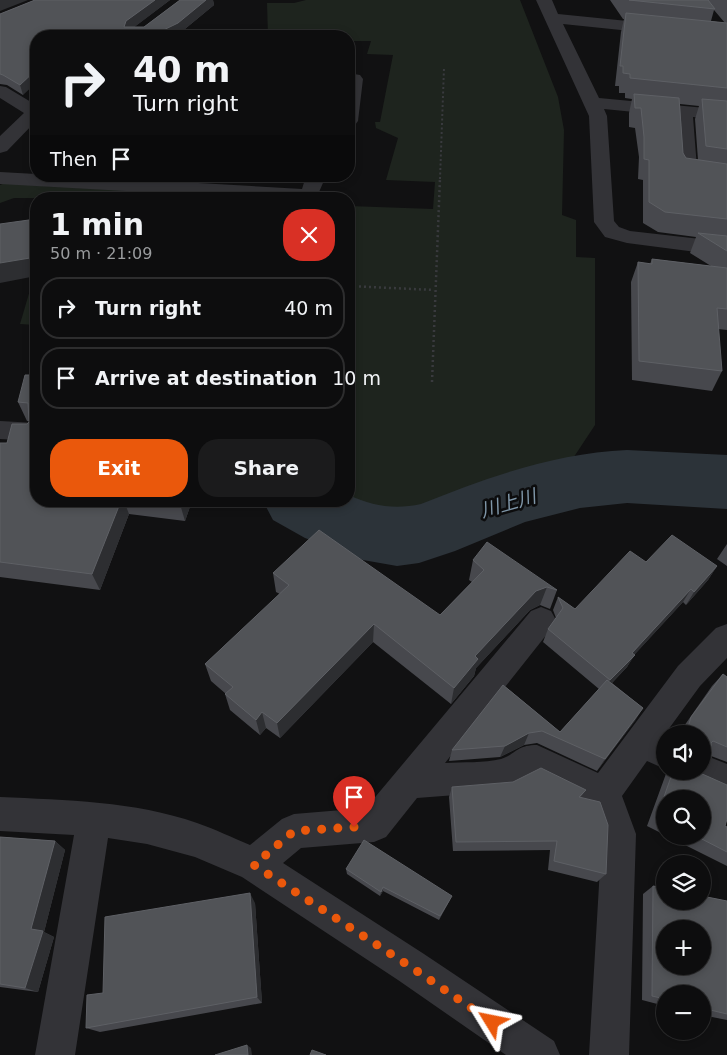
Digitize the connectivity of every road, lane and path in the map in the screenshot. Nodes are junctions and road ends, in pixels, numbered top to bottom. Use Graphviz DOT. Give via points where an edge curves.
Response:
graph roads {
  1 [pos="544,0"];
  2 [pos="553,18"];
  3 [pos="714,22"];
  4 [pos="727,36"];
  5 [pos="444,68"];
  6 [pos="0,91"];
  7 [pos="592,103"];
  8 [pos="30,108"];
  9 [pos="684,112"];
  10 [pos="727,115"];
  11 [pos="30,118"];
  12 [pos="0,147"];
  13 [pos="727,177"];
  14 [pos="0,178"];
  15 [pos="30,180"];
  16 [pos="59,182"];
  17 [pos="207,192"];
  18 [pos="727,249"];
  19 [pos="355,286"];
  20 [pos="434,290"];
  21 [pos="432,382"];
  22 [pos="0,430"];
  23 [pos="30,432"];
  24 [pos="541,620"];
  25 [pos="727,637"];
  26 [pos="654,747"];
  27 [pos="711,774"];
  28 [pos="727,781"];
  29 [pos="410,782"];
  30 [pos="604,792"];
  31 [pos="0,814"];
  32 [pos="94,819"];
  33 [pos="254,865"];
  34 [pos="55,1055"];
  35 [pos="540,1055"];
  36 [pos="609,1055"];
  1 -- 2 [label="street"];
  2 -- 4 [label="street"];
  2 -- 7 [label="street"];
  3 -- 4 [label="street"];
  5 -- 20 [label="path"];
  6 -- 8 [label="street"];
  7 -- 9 [label="street"];
  7 -- 18 [label="street" via="598,116 604,222 612,232 628,237"];
  9 -- 10 [label="street"];
  9 -- 13 [label="street" via="688,173"];
  11 -- 12 [label="street"];
  14 -- 15 [label="street"];
  16 -- 17 [label="street"];
  19 -- 20 [label="path"];
  20 -- 21 [label="path"];
  22 -- 23 [label="street"];
  24 -- 29 [label="street"];
  25 -- 26 [label="street" via="690,676"];
  26 -- 30 [label="street"];
  27 -- 28 [label="street"];
  29 -- 30 [label="street" via="508,775 527,761 537,761"];
  29 -- 33 [label="street" via="374,825 294,831"];
  30 -- 36 [label="street" via="619,834"];
  31 -- 32 [label="street"];
  32 -- 33 [label="street" via="147,827 197,840"];
  32 -- 34 [label="street"];
  33 -- 35 [label="street"];
}
